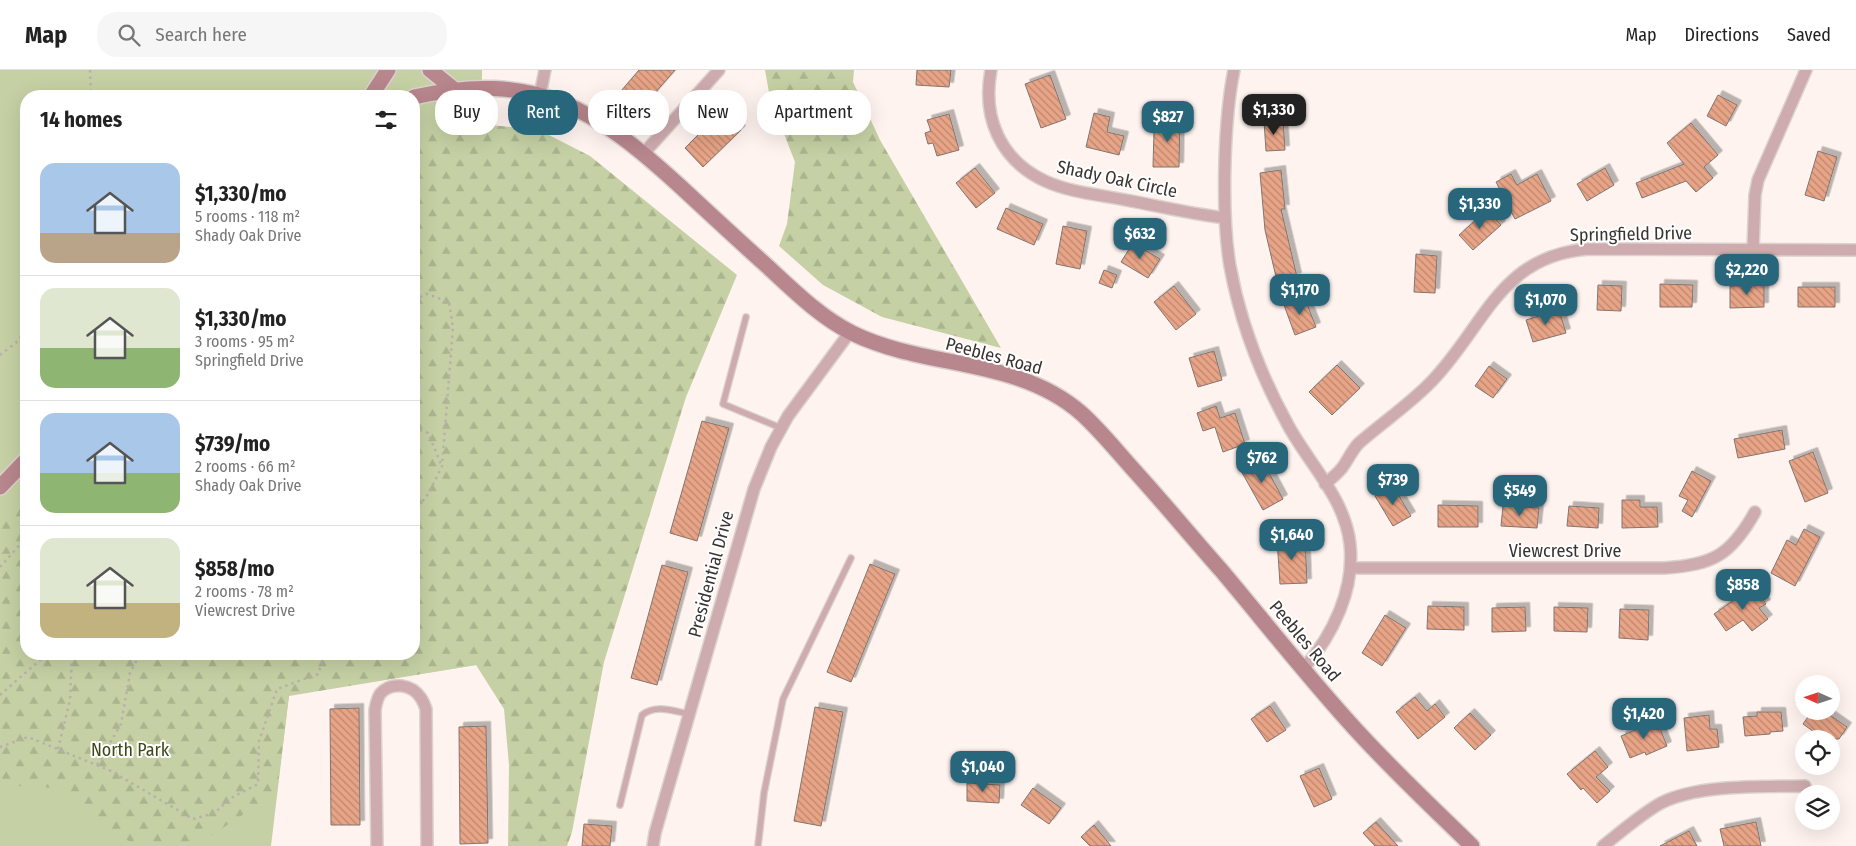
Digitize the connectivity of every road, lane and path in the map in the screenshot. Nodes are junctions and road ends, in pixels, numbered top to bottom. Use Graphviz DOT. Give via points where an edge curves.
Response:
graph roads {
  1 [pos="90,70"];
  2 [pos="388,70"];
  3 [pos="430,70"];
  4 [pos="545,70"];
  5 [pos="719,70"];
  6 [pos="991,70"];
  7 [pos="1234,70"];
  8 [pos="1806,70"];
  9 [pos="91,90"];
  10 [pos="375,90"];
  11 [pos="455,90"];
  12 [pos="508,90"];
  13 [pos="541,90"];
  14 [pos="435,93"];
  15 [pos="420,96"];
  16 [pos="578,108"];
  17 [pos="644,153"];
  18 [pos="1225,218"];
  19 [pos="1753,250"];
  20 [pos="1856,250"];
  21 [pos="420,297"];
  22 [pos="746,317"];
  23 [pos="850,332"];
  24 [pos="20,338"];
  25 [pos="0,355"];
  26 [pos="781,428"];
  27 [pos="420,430"];
  28 [pos="20,466"];
  29 [pos="442,466"];
  30 [pos="1326,484"];
  31 [pos="0,486"];
  32 [pos="420,505"];
  33 [pos="1755,512"];
  34 [pos="20,545"];
  35 [pos="851,558"];
  36 [pos="0,568"];
  37 [pos="1351,568"];
  38 [pos="40,660"];
  39 [pos="72,660"];
  40 [pos="137,660"];
  41 [pos="323,660"];
  42 [pos="1304,668"];
  43 [pos="0,694"];
  44 [pos="690,714"];
  45 [pos="0,747"];
  46 [pos="58,749"];
  47 [pos="97,765"];
  48 [pos="1795,786"];
  49 [pos="620,805"];
  50 [pos="377,846"];
  51 [pos="427,846"];
  52 [pos="653,846"];
  53 [pos="758,846"];
  54 [pos="1472,846"];
  55 [pos="1603,846"];
  1 -- 9 [label="path"];
  2 -- 10 [label="street"];
  3 -- 11 [label="street"];
  4 -- 13 [label="street"];
  5 -- 17 [label="street"];
  6 -- 18 [label="street, Shady Oak Circle" via="988,91 993,124 1003,145 1032,174 1071,189"];
  7 -- 18 [label="street" via="1228,108"];
  8 -- 19 [label="street" via="1758,180"];
  11 -- 12 [label="street, Peebles Road"];
  14 -- 15 [label="street, Peebles Road"];
  16 -- 17 [label="street, Peebles Road"];
  17 -- 23 [label="street, Peebles Road" via="797,294"];
  18 -- 30 [label="street" via="1230,266 1258,362 1287,423"];
  19 -- 20 [label="street, Springfield Drive"];
  19 -- 30 [label="street, Springfield Drive" via="1570,250 1538,262 1502,288 1437,376 1357,445 1343,467"];
  21 -- 29 [label="path" via="428,294 449,302 453,328"];
  22 -- 26 [label="lane" via="724,404"];
  23 -- 26 [label="street, Presidential Drive"];
  23 -- 42 [label="street, Peebles Road" via="899,350 1018,378 1065,401 1106,439"];
  24 -- 25 [label="path"];
  26 -- 44 [label="street, Presidential Drive" via="765,460 748,508"];
  27 -- 29 [label="path" via="428,433"];
  28 -- 31 [label="street"];
  29 -- 32 [label="path" via="430,493"];
  30 -- 37 [label="street" via="1345,523"];
  33 -- 37 [label="street, Viewcrest Drive" via="1731,546 1714,558 1692,566"];
  34 -- 36 [label="path"];
  35 -- 53 [label="lane" via="783,699 764,793"];
  37 -- 42 [label="street" via="1336,621"];
  38 -- 43 [label="path"];
  39 -- 46 [label="path" via="70,700"];
  40 -- 47 [label="path" via="130,673 121,724"];
  41 -- 47 [label="path" via="318,674 277,690 259,741 258,784 229,799 215,812 193,819"];
  42 -- 54 [label="street, Peebles Road" via="1396,773"];
  44 -- 49 [label="lane" via="650,709 642,715"];
  44 -- 52 [label="street, Presidential Drive"];
  45 -- 46 [label="path" via="28,737"];
  46 -- 47 [label="path"];
  48 -- 55 [label="street" via="1724,789 1674,798 1660,804"];
  50 -- 51 [label="street" via="375,710 380,694 401,685 415,691 426,709"];
}
